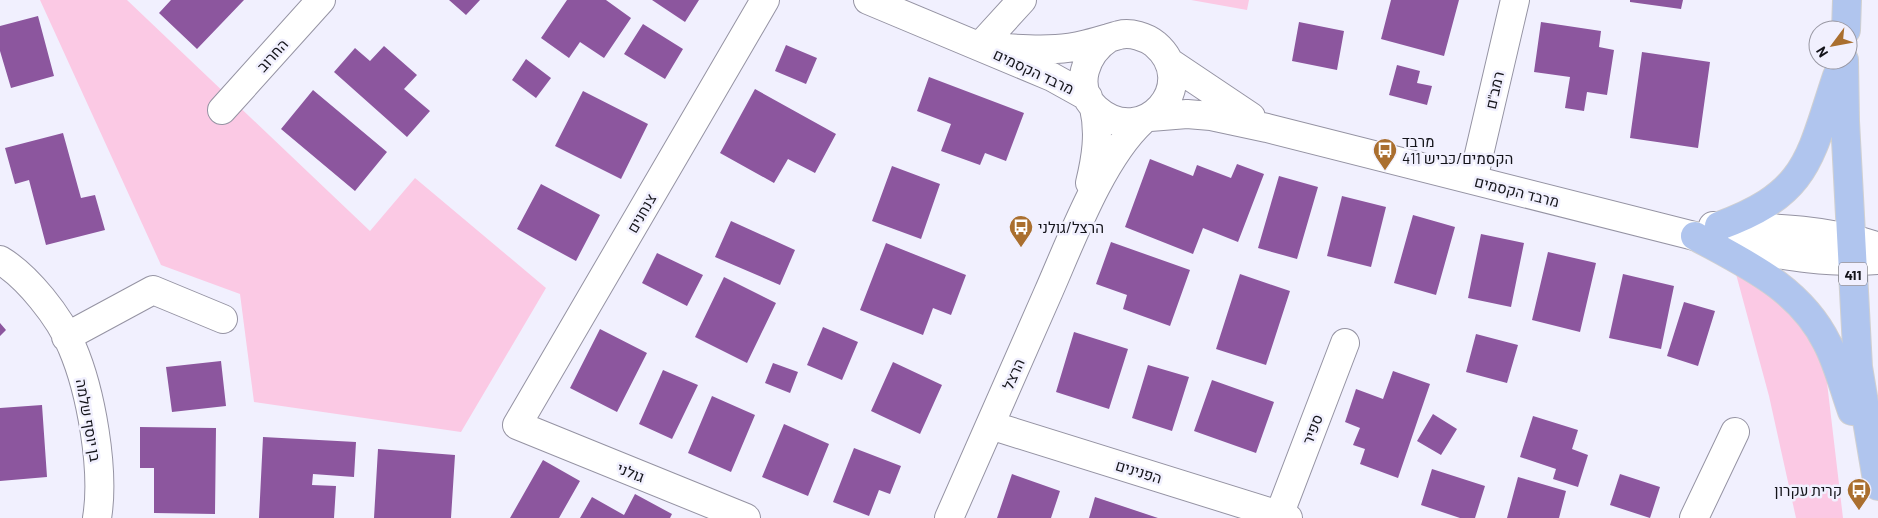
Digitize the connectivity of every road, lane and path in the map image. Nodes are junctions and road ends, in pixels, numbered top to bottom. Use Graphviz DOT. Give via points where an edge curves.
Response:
graph roads {
  1 [pos="321,0"];
  2 [pos="765,0"];
  3 [pos="868,0"];
  4 [pos="1022,0"];
  5 [pos="1515,0"];
  6 [pos="1847,0"];
  7 [pos="1846,20"];
  8 [pos="1109,38"];
  9 [pos="980,46"];
  10 [pos="1169,62"];
  11 [pos="1840,70"];
  12 [pos="1844,70"];
  13 [pos="1091,103"];
  14 [pos="222,110"];
  15 [pos="1146,119"];
  16 [pos="1267,128"];
  17 [pos="1473,180"];
  18 [pos="1076,230"];
  19 [pos="1707,231"];
  20 [pos="1878,247"];
  21 [pos="1860,253"];
  22 [pos="0,260"];
  23 [pos="222,318"];
  24 [pos="66,337"];
  25 [pos="1344,343"];
  26 [pos="990,425"];
  27 [pos="517,426"];
  28 [pos="1735,432"];
  29 [pos="1878,486"];
  30 [pos="1282,517"];
  31 [pos="97,518"];
  32 [pos="746,518"];
  33 [pos="949,518"];
  34 [pos="1694,518"];
  1 -- 14 [label="street, החרוב"];
  2 -- 27 [label="street, צנחנים"];
  3 -- 9 [label="street, מרבד הקסמים"];
  4 -- 9 [label="street"];
  5 -- 17 [label="street, רמב\"ם"];
  6 -- 7 [label="main road"];
  8 -- 9 [label="street, מרבד הקסמים" via="1057,49"];
  8 -- 10 [label="street" via="1137,35 1156,45"];
  8 -- 13 [label="street" via="1097,46 1084,70 1084,84"];
  9 -- 13 [label="street, מרבד הקסמים" via="1052,77"];
  10 -- 15 [label="street" via="1172,87 1167,99"];
  10 -- 16 [label="street, מרבד הקסמים"];
  11 -- 19 [label="main road" via="1800,174 1767,205"];
  12 -- 21 [label="main road, 411" via="1845,121"];
  13 -- 15 [label="street" via="1116,121"];
  13 -- 18 [label="street, הרצל" via="1098,124 1097,144 1086,201"];
  15 -- 16 [label="street, מרבד הקסמים" via="1187,114"];
  15 -- 18 [label="street, הרצל" via="1129,133 1108,166"];
  16 -- 17 [label="street, מרבד הקסמים"];
  17 -- 19 [label="street, מרבד הקסמים" via="1651,224"];
  18 -- 26 [label="street, הרצל"];
  19 -- 21 [label="street, מרבד הקסמים" via="1807,231"];
  19 -- 29 [label="main road" via="1789,292 1809,314 1827,342"];
  20 -- 21 [label="street, מרבד הקסמים"];
  21 -- 29 [label="main road, 411" via="1858,367"];
  22 -- 24 [label="street, בן יוסף שלמה" via="44,302"];
  23 -- 24 [label="street" via="153,290"];
  24 -- 31 [label="street, בן יוסף שלמה" via="88,395 101,494"];
  25 -- 30 [label="street, ספיר"];
  26 -- 30 [label="street, הפנינים"];
  26 -- 33 [label="street, הרצל"];
  27 -- 32 [label="street, גולני"];
  28 -- 34 [label="street"];
}
